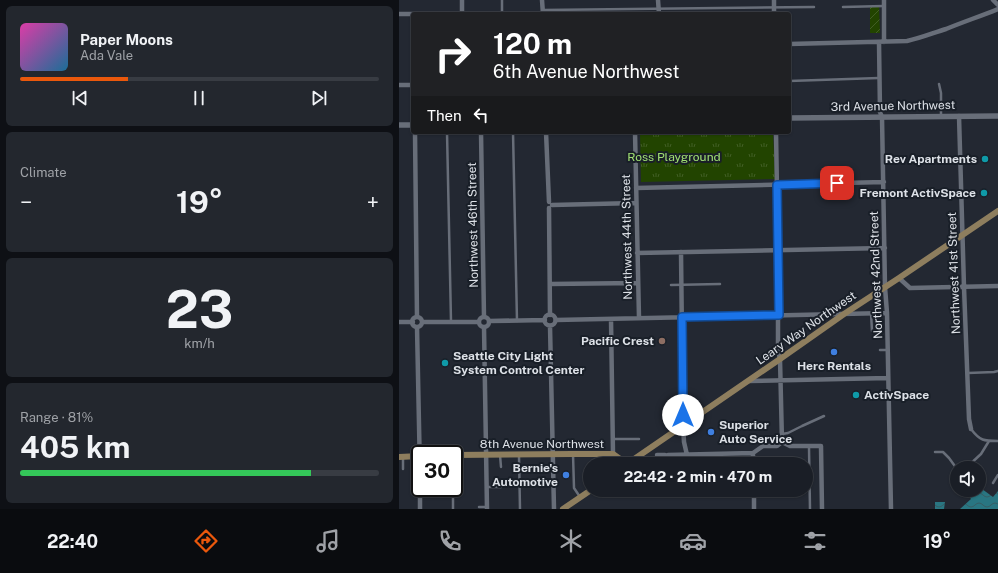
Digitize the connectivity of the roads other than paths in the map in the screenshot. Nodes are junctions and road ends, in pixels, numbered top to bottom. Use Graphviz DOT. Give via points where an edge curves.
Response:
graph roads {
  1 [pos="462,0"];
  2 [pos="502,0"];
  3 [pos="542,0"];
  4 [pos="658,0"];
  5 [pos="774,0"];
  6 [pos="884,0"];
  7 [pos="993,0"];
  8 [pos="998,5"];
  9 [pos="814,6"];
  10 [pos="884,6"];
  11 [pos="774,7"];
  12 [pos="843,7"];
  13 [pos="659,8"];
  14 [pos="998,9"];
  15 [pos="462,12"];
  16 [pos="502,12"];
  17 [pos="543,12"];
  18 [pos="659,12"];
  19 [pos="774,12"];
  20 [pos="399,14"];
  21 [pos="411,14"];
  22 [pos="879,42"];
  23 [pos="884,42"];
  24 [pos="791,44"];
  25 [pos="879,78"];
  26 [pos="791,81"];
  27 [pos="939,84"];
  28 [pos="399,85"];
  29 [pos="411,85"];
  30 [pos="941,116"];
  31 [pos="959,116"];
  32 [pos="998,116"];
  33 [pos="882,117"];
  34 [pos="791,118"];
  35 [pos="399,125"];
  36 [pos="411,125"];
  37 [pos="415,134"];
  38 [pos="447,134"];
  39 [pos="481,134"];
  40 [pos="513,134"];
  41 [pos="546,134"];
  42 [pos="635,134"];
  43 [pos="776,134"];
  44 [pos="884,182"];
  45 [pos="777,185"];
  46 [pos="636,188"];
  47 [pos="636,203"];
  48 [pos="550,205"];
  49 [pos="998,211"];
  50 [pos="962,235"];
  51 [pos="885,248"];
  52 [pos="778,250"];
  53 [pos="681,252"];
  54 [pos="637,253"];
  55 [pos="899,278"];
  56 [pos="550,284"];
  57 [pos="638,284"];
  58 [pos="681,284"];
  59 [pos="720,284"];
  60 [pos="644,285"];
  61 [pos="671,285"];
  62 [pos="964,286"];
  63 [pos="998,286"];
  64 [pos="885,287"];
  65 [pos="887,313"];
  66 [pos="844,314"];
  67 [pos="871,314"];
  68 [pos="550,315"];
  69 [pos="779,315"];
  70 [pos="417,317"];
  71 [pos="484,317"];
  72 [pos="682,317"];
  73 [pos="639,318"];
  74 [pos="611,319"];
  75 [pos="545,320"];
  76 [pos="556,320"];
  77 [pos="517,321"];
  78 [pos="399,322"];
  79 [pos="413,322"];
  80 [pos="422,322"];
  81 [pos="451,322"];
  82 [pos="479,322"];
  83 [pos="489,322"];
  84 [pos="550,326"];
  85 [pos="417,327"];
  86 [pos="484,327"];
  87 [pos="872,330"];
  88 [pos="880,350"];
  89 [pos="888,350"];
  90 [pos="780,359"];
  91 [pos="998,370"];
  92 [pos="967,373"];
  93 [pos="888,378"];
  94 [pos="748,381"];
  95 [pos="781,381"];
  96 [pos="824,416"];
  97 [pos="683,425"];
  98 [pos="971,429"];
  99 [pos="782,434"];
  100 [pos="613,439"];
  101 [pos="639,439"];
  102 [pos="989,441"];
  103 [pos="998,441"];
  104 [pos="782,442"];
  105 [pos="420,445"];
  106 [pos="809,446"];
  107 [pos="935,452"];
  108 [pos="753,453"];
  109 [pos="519,454"];
  110 [pos="553,454"];
  111 [pos="573,454"];
  112 [pos="613,454"];
  113 [pos="463,455"];
  114 [pos="486,455"];
  115 [pos="500,455"];
  116 [pos="676,455"];
  117 [pos="687,455"];
  118 [pos="411,456"];
  119 [pos="657,456"];
  120 [pos="401,457"];
  121 [pos="617,457"];
  122 [pos="637,457"];
  123 [pos="753,457"];
  124 [pos="951,461"];
  125 [pos="973,461"];
  126 [pos="501,467"];
  127 [pos="403,469"];
  128 [pos="998,475"];
  129 [pos="993,483"];
  130 [pos="487,487"];
  131 [pos="501,487"];
  132 [pos="583,496"];
  133 [pos="420,497"];
  134 [pos="453,497"];
  135 [pos="754,497"];
  136 [pos="580,498"];
  137 [pos="479,507"];
  138 [pos="487,508"];
  139 [pos="421,509"];
  140 [pos="453,509"];
  141 [pos="520,509"];
  142 [pos="554,509"];
  143 [pos="563,509"];
  144 [pos="754,509"];
  145 [pos="809,509"];
  146 [pos="822,509"];
  147 [pos="891,509"];
  1 -- 15 [label="street"];
  2 -- 16 [label="lane"];
  3 -- 17 [label="street"];
  4 -- 13 [label="street"];
  5 -- 11 [label="street"];
  6 -- 10 [label="street"];
  7 -- 8 [label="street"];
  9 -- 11 [label="lane"];
  10 -- 12 [label="lane"];
  10 -- 23 [label="street"];
  11 -- 13 [label="lane"];
  11 -- 19 [label="street"];
  13 -- 17 [label="lane"];
  13 -- 18 [label="street"];
  14 -- 23 [label="street" via="917,39"];
  20 -- 21 [label="street"];
  22 -- 23 [label="street"];
  22 -- 24 [label="street"];
  22 -- 25 [label="street, Northwest 42nd Street"];
  25 -- 26 [label="lane"];
  25 -- 33 [label="street, Northwest 42nd Street"];
  27 -- 30 [label="lane"];
  28 -- 29 [label="street"];
  30 -- 31 [label="street, 3rd Avenue Northwest"];
  30 -- 33 [label="street, 3rd Avenue Northwest"];
  31 -- 32 [label="street, 3rd Avenue Northwest"];
  31 -- 50 [label="street, Northwest 41st Street"];
  33 -- 34 [label="street, 3rd Avenue Northwest"];
  33 -- 44 [label="street, Northwest 42nd Street"];
  35 -- 36 [label="street"];
  37 -- 70 [label="street"];
  38 -- 81 [label="lane"];
  39 -- 71 [label="street, Northwest 46th Street"];
  40 -- 77 [label="lane"];
  41 -- 48 [label="street"];
  42 -- 46 [label="street, Northwest 44th Street"];
  43 -- 45 [label="street"];
  44 -- 45 [label="street"];
  44 -- 51 [label="street, Northwest 42nd Street"];
  45 -- 46 [label="street"];
  45 -- 52 [label="street"];
  46 -- 47 [label="street, Northwest 44th Street"];
  47 -- 48 [label="street"];
  47 -- 54 [label="street, Northwest 44th Street"];
  48 -- 56 [label="street"];
  49 -- 50 [label="main road, Leary Way Northwest"];
  50 -- 55 [label="main road, Leary Way Northwest"];
  50 -- 62 [label="street, Northwest 41st Street"];
  51 -- 52 [label="street"];
  51 -- 64 [label="street, Northwest 42nd Street"];
  52 -- 53 [label="street"];
  52 -- 69 [label="street"];
  53 -- 54 [label="street"];
  53 -- 58 [label="street"];
  54 -- 57 [label="street, Northwest 44th Street"];
  55 -- 62 [label="street" via="910,288"];
  55 -- 64 [label="main road, Leary Way Northwest"];
  56 -- 57 [label="street"];
  56 -- 68 [label="street"];
  57 -- 60 [label="lane"];
  57 -- 73 [label="street, Northwest 44th Street"];
  58 -- 59 [label="lane"];
  58 -- 61 [label="lane"];
  58 -- 72 [label="street"];
  62 -- 63 [label="street"];
  62 -- 92 [label="street, Northwest 41st Street"];
  64 -- 65 [label="street, Northwest 42nd Street"];
  64 -- 66 [label="main road, Leary Way Northwest"];
  65 -- 67 [label="street"];
  65 -- 89 [label="street, Northwest 42nd Street"];
  66 -- 67 [label="street"];
  66 -- 69 [label="street"];
  66 -- 90 [label="main road, Leary Way Northwest"];
  67 -- 87 [label="lane"];
  68 -- 75 [label="street"];
  68 -- 76 [label="street"];
  69 -- 72 [label="street"];
  69 -- 90 [label="street"];
  70 -- 79 [label="street"];
  70 -- 80 [label="street"];
  71 -- 82 [label="street"];
  71 -- 83 [label="street"];
  72 -- 73 [label="street"];
  72 -- 97 [label="street"];
  73 -- 74 [label="street"];
  74 -- 76 [label="street"];
  74 -- 100 [label="street"];
  75 -- 77 [label="street"];
  75 -- 84 [label="street"];
  76 -- 84 [label="street"];
  77 -- 83 [label="street"];
  78 -- 79 [label="street"];
  79 -- 85 [label="street"];
  80 -- 81 [label="street"];
  80 -- 85 [label="street" via="421,326"];
  81 -- 82 [label="street"];
  82 -- 86 [label="street"];
  83 -- 86 [label="street"];
  84 -- 110 [label="street"];
  85 -- 105 [label="street"];
  86 -- 114 [label="street"];
  88 -- 89 [label="lane"];
  89 -- 93 [label="street, Northwest 42nd Street"];
  90 -- 94 [label="main road, Leary Way Northwest"];
  90 -- 95 [label="street"];
  91 -- 92 [label="lane"];
  92 -- 98 [label="street, Northwest 41st Street"];
  93 -- 95 [label="street"];
  93 -- 147 [label="street, Northwest 42nd Street"];
  94 -- 95 [label="street"];
  94 -- 97 [label="main road, Leary Way Northwest"];
  95 -- 99 [label="street"];
  96 -- 99 [label="lane" via="788,434"];
  97 -- 117 [label="street"];
  97 -- 122 [label="main road, Leary Way Northwest"];
  98 -- 102 [label="lane" via="977,437"];
  99 -- 104 [label="street"];
  100 -- 101 [label="lane"];
  100 -- 112 [label="street"];
  102 -- 103 [label="lane"];
  102 -- 125 [label="lane"];
  104 -- 106 [label="street" via="790,446"];
  104 -- 108 [label="street" via="777,446 763,446"];
  106 -- 145 [label="lane"];
  106 -- 146 [label="street" via="821,446"];
  107 -- 124 [label="lane" via="943,452"];
  108 -- 117 [label="street"];
  108 -- 123 [label="street"];
  109 -- 110 [label="main road, 8th Avenue Northwest"];
  109 -- 115 [label="main road, 8th Avenue Northwest"];
  109 -- 141 [label="lane"];
  110 -- 111 [label="main road, 8th Avenue Northwest"];
  110 -- 142 [label="street"];
  111 -- 112 [label="main road, 8th Avenue Northwest"];
  111 -- 136 [label="lane" via="574,488"];
  112 -- 121 [label="main road, 8th Avenue Northwest"];
  113 -- 114 [label="main road, 8th Avenue Northwest"];
  114 -- 115 [label="main road, 8th Avenue Northwest"];
  114 -- 130 [label="street"];
  115 -- 126 [label="lane"];
  116 -- 117 [label="street"];
  116 -- 119 [label="street"];
  118 -- 120 [label="main road"];
  120 -- 127 [label="lane"];
  128 -- 129 [label="lane"];
  130 -- 131 [label="lane"];
  130 -- 138 [label="street"];
  132 -- 136 [label="main road"];
  133 -- 139 [label="street"];
  134 -- 140 [label="lane"];
  135 -- 144 [label="street"];
  136 -- 143 [label="main road"];
  137 -- 138 [label="lane"];
}
